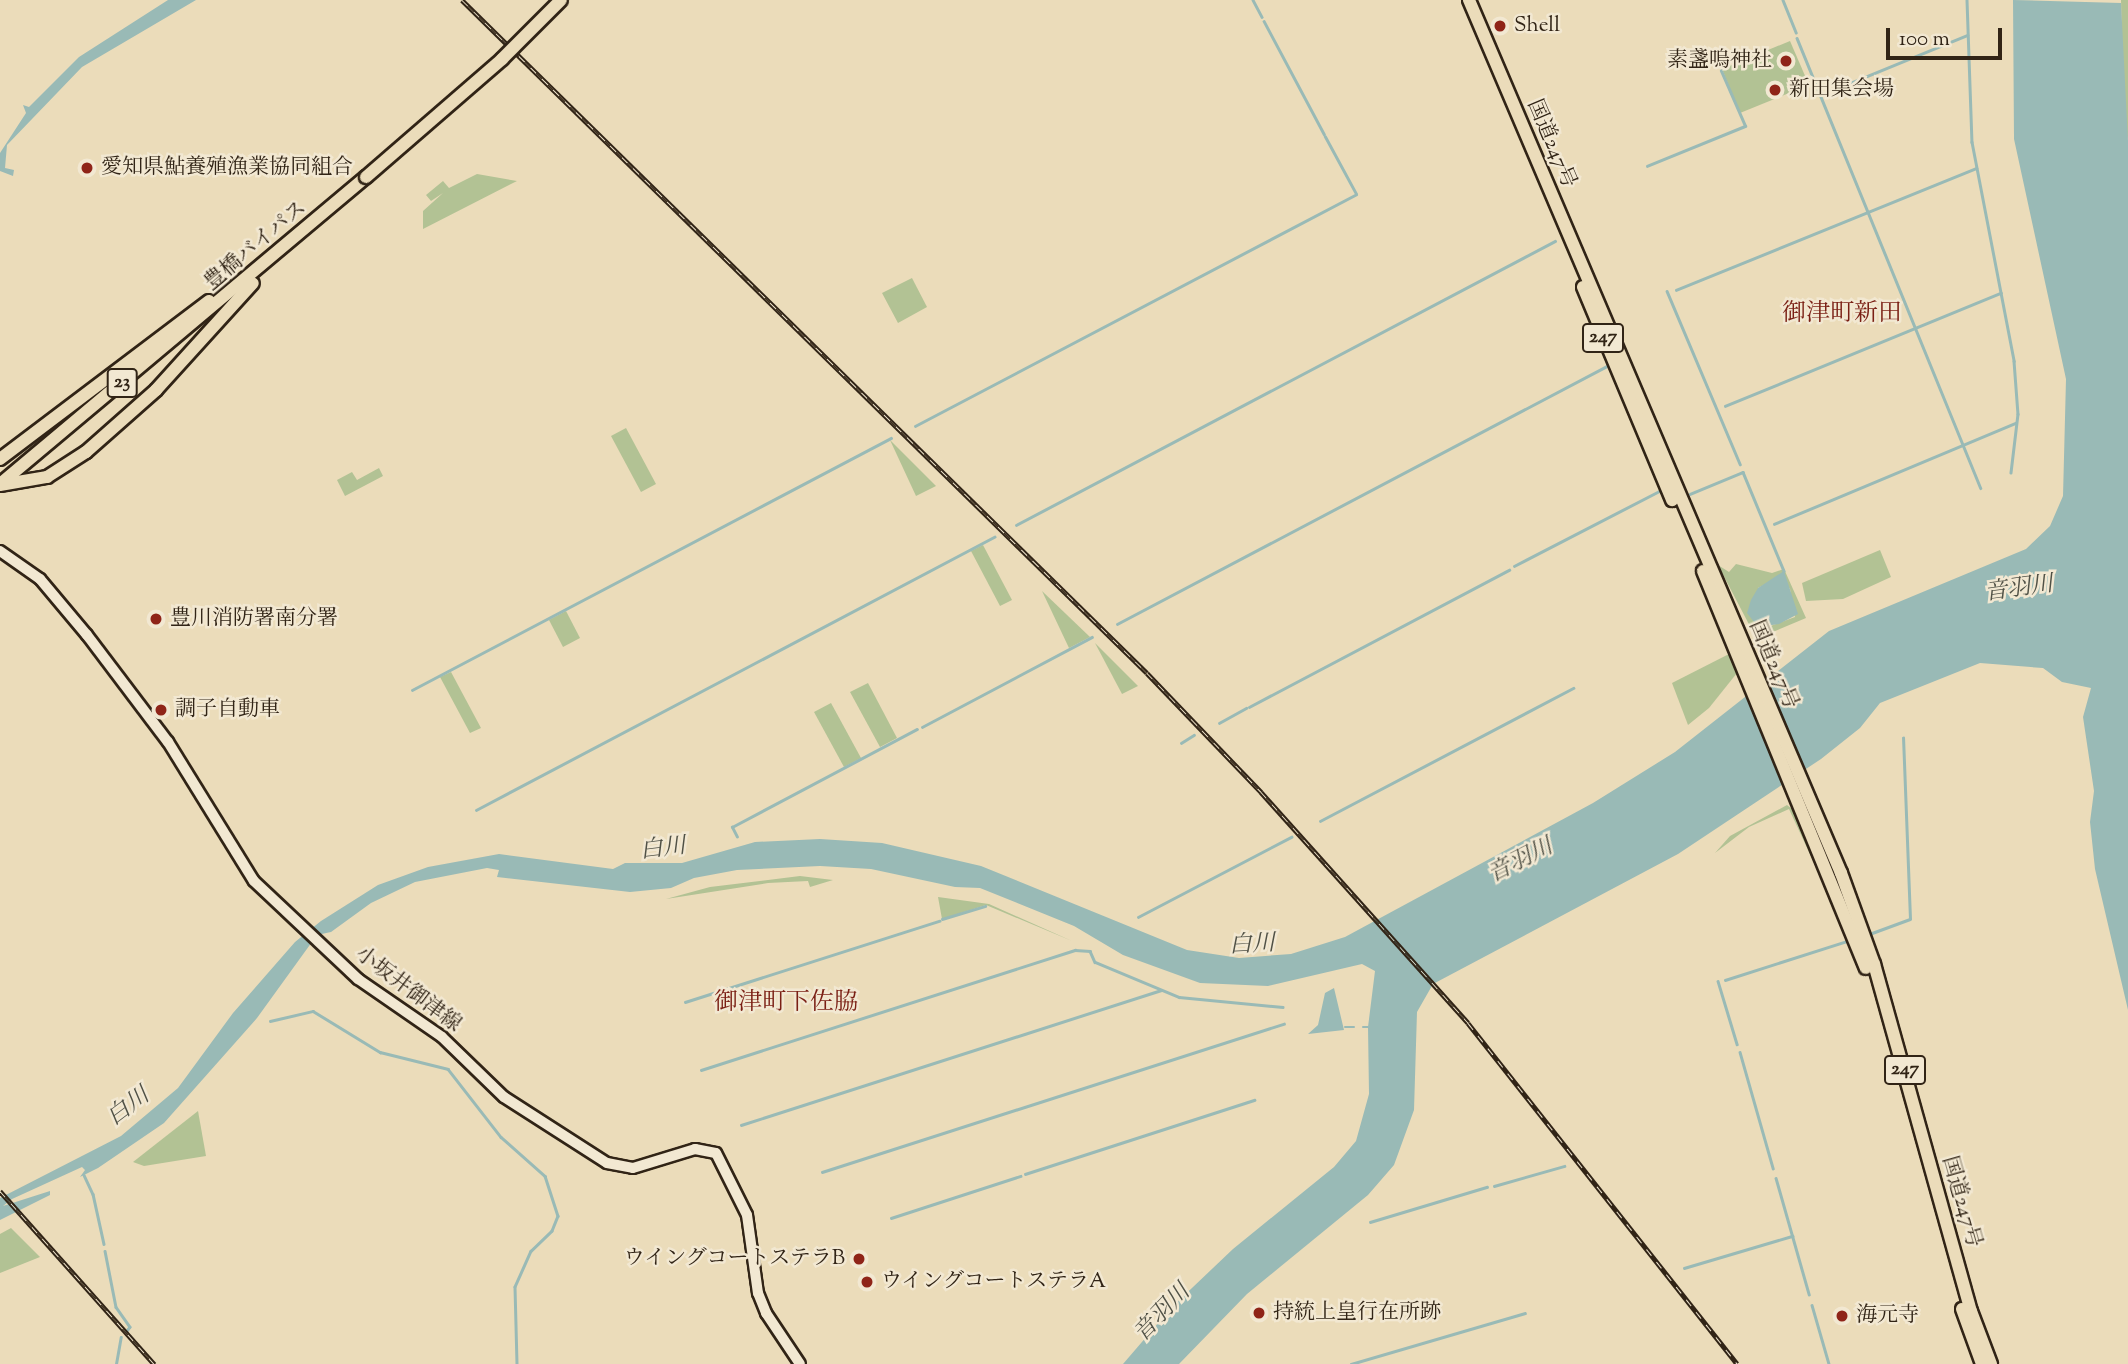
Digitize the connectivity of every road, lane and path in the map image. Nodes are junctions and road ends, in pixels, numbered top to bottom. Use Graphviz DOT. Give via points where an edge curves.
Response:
graph roads {
  1 [pos="555,0"];
  2 [pos="561,0"];
  3 [pos="1462,0"];
  4 [pos="1469,0"];
  5 [pos="225,299"];
  6 [pos="0,458"];
  7 [pos="18,466"];
  8 [pos="0,478"];
  9 [pos="0,485"];
  10 [pos="0,551"];
  11 [pos="1750,674"];
  12 [pos="1796,783"];
  13 [pos="800,1364"];
  14 [pos="1982,1364"];
  15 [pos="1991,1364"];
  1 -- 5 [label="highway, 豊橋バイパス / 23, bridge"];
  2 -- 5 [label="highway, 豊橋バイパス, bridge" via="502,59"];
  3 -- 11 [label="highway, 国道247号 / 247"];
  4 -- 11 [label="highway, 国道247号 / 247"];
  5 -- 6 [label="highway"];
  5 -- 7 [label="highway, 豊橋バイパス / 23"];
  5 -- 9 [label="highway" via="156,390 72,464 36,480"];
  7 -- 8 [label="highway, 豊橋バイパス / 23"];
  7 -- 9 [label="highway, 豊橋バイパス / 23"];
  10 -- 13 [label="main road, 小坂井御津線" via="40,579 87,635 168,742 254,881 358,979 442,1037 486,1084 607,1163 632,1168 695,1149 716,1153 747,1215 758,1293"];
  11 -- 12 [label="highway, 国道247号 / 247"];
  12 -- 14 [label="highway, 国道247号 / 247" via="1864,960"];
  12 -- 15 [label="highway, 国道247号 / 247" via="1874,964 1971,1311"];
}
